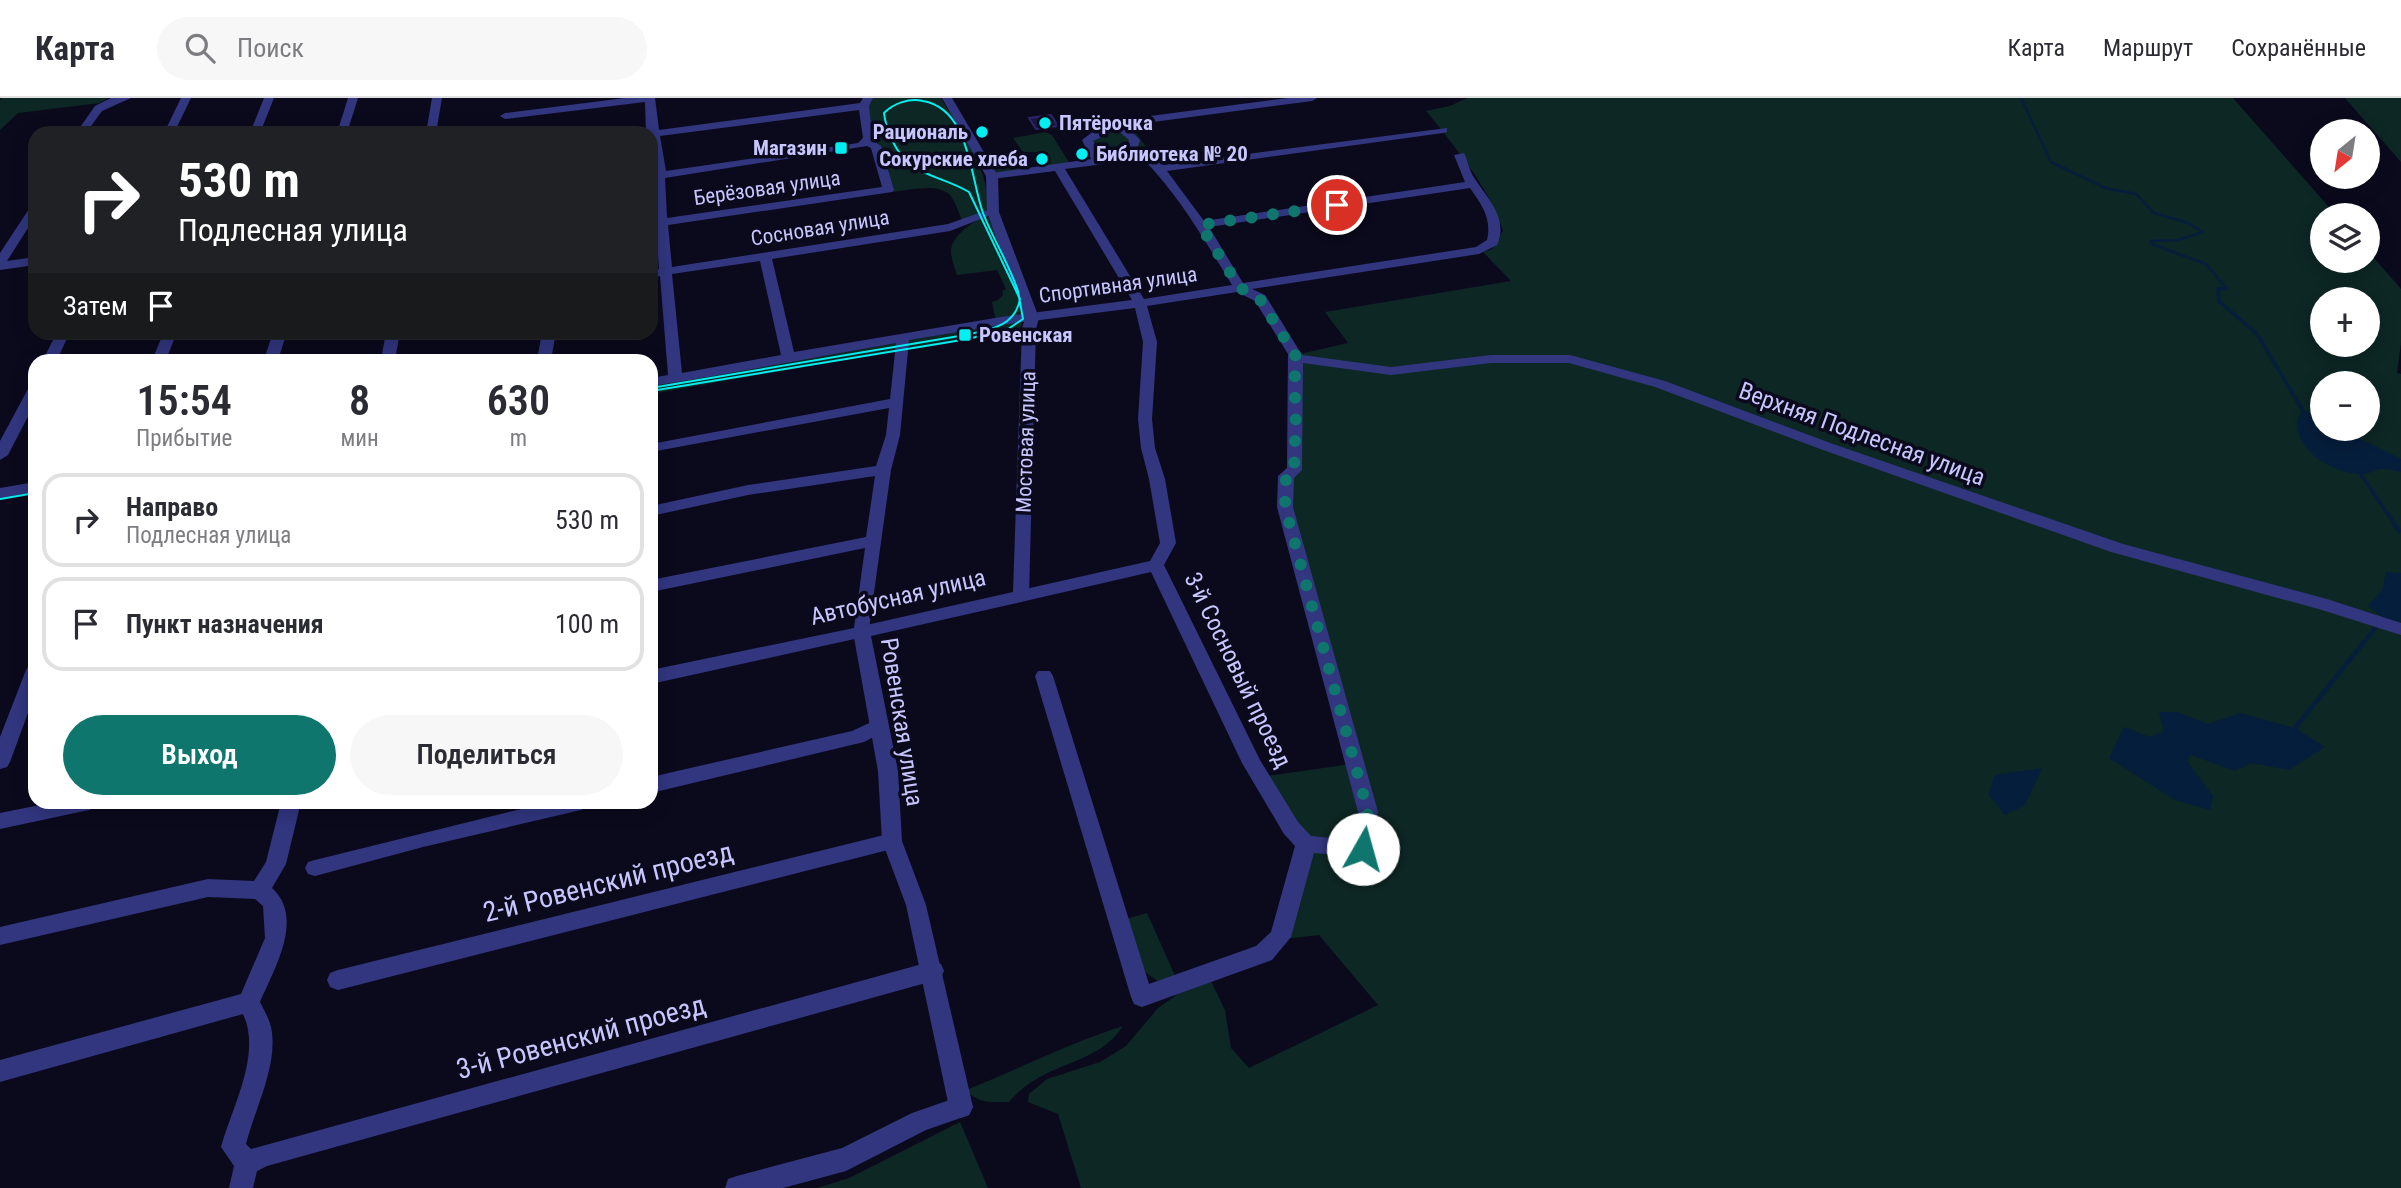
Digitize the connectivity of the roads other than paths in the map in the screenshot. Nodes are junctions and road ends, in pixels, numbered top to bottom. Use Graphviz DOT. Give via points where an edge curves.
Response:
graph roads {
  1 [pos="126,98"];
  2 [pos="186,98"];
  3 [pos="269,98"];
  4 [pos="353,98"];
  5 [pos="437,98"];
  6 [pos="553,98"];
  7 [pos="650,98"];
  8 [pos="947,98"];
  9 [pos="1312,98"];
  10 [pos="866,102"];
  11 [pos="552,111"];
  12 [pos="505,116"];
  13 [pos="86,126"];
  14 [pos="172,126"];
  15 [pos="258,126"];
  16 [pos="344,126"];
  17 [pos="432,126"];
  18 [pos="652,126"];
  19 [pos="1122,128"];
  20 [pos="1443,130"];
  21 [pos="658,132"];
  22 [pos="868,141"];
  23 [pos="1460,155"];
  24 [pos="1138,157"];
  25 [pos="1098,162"];
  26 [pos="1058,167"];
  27 [pos="1160,169"];
  28 [pos="658,176"];
  29 [pos="992,176"];
  30 [pos="1473,184"];
  31 [pos="993,212"];
  32 [pos="28,219"];
  33 [pos="658,223"];
  34 [pos="1200,225"];
  35 [pos="658,228"];
  36 [pos="765,256"];
  37 [pos="28,262"];
  38 [pos="0,265"];
  39 [pos="666,271"];
  40 [pos="658,273"];
  41 [pos="1240,288"];
  42 [pos="1140,303"];
  43 [pos="1032,318"];
  44 [pos="903,338"];
  45 [pos="788,357"];
  46 [pos="1297,358"];
  47 [pos="675,378"];
  48 [pos="658,381"];
  49 [pos="28,402"];
  50 [pos="897,402"];
  51 [pos="658,447"];
  52 [pos="0,455"];
  53 [pos="883,470"];
  54 [pos="28,488"];
  55 [pos="0,493"];
  56 [pos="658,510"];
  57 [pos="873,541"];
  58 [pos="1156,565"];
  59 [pos="658,585"];
  60 [pos="1021,596"];
  61 [pos="2401,629"];
  62 [pos="862,632"];
  63 [pos="658,676"];
  64 [pos="1044,676"];
  65 [pos="28,688"];
  66 [pos="878,726"];
  67 [pos="0,762"];
  68 [pos="658,783"];
  69 [pos="56,809"];
  70 [pos="289,809"];
  71 [pos="552,809"];
  72 [pos="0,821"];
  73 [pos="892,841"];
  74 [pos="1306,844"];
  75 [pos="315,867"];
  76 [pos="260,890"];
  77 [pos="0,936"];
  78 [pos="933,971"];
  79 [pos="338,980"];
  80 [pos="249,1002"];
  81 [pos="0,1071"];
  82 [pos="247,1164"];
  83 [pos="241,1188"];
  84 [pos="737,1188"];
  1 -- 13 [label="street" via="99,107"];
  2 -- 14 [label="street"];
  3 -- 15 [label="street"];
  4 -- 16 [label="street"];
  5 -- 17 [label="street"];
  6 -- 11 [label="street"];
  7 -- 11 [label="street"];
  7 -- 18 [label="street"];
  8 -- 29 [label="street, Мостовая улица"];
  9 -- 19 [label="street" via="1135,121"];
  10 -- 21 [label="street"];
  10 -- 22 [label="street"];
  11 -- 12 [label="street"];
  19 -- 24 [label="street" via="1135,140"];
  19 -- 25 [label="street" via="1096,132 1087,140"];
  20 -- 27 [label="street"];
  22 -- 28 [label="street" via="842,150"];
  22 -- 33 [label="street, Берёзовая улица" via="876,146 888,190"];
  23 -- 30 [label="street, Спортивная улица"];
  24 -- 25 [label="street"];
  24 -- 27 [label="street"];
  25 -- 26 [label="street"];
  26 -- 29 [label="street"];
  26 -- 42 [label="street, 3-й Сосновый проезд"];
  27 -- 34 [label="street"];
  29 -- 31 [label="street, Мостовая улица"];
  30 -- 34 [label="street"];
  30 -- 41 [label="street, Спортивная улица" via="1495,216 1498,231 1488,247"];
  31 -- 36 [label="street, Сосновая улица" via="950,227"];
  31 -- 43 [label="street, Мостовая улица"];
  32 -- 38 [label="street"];
  34 -- 41 [label="street"];
  35 -- 39 [label="street"];
  36 -- 39 [label="street, Сосновая улица"];
  36 -- 45 [label="street"];
  37 -- 38 [label="street"];
  39 -- 40 [label="street, Сосновая улица"];
  39 -- 47 [label="street"];
  41 -- 42 [label="street, Спортивная улица"];
  41 -- 46 [label="street" via="1259,298"];
  42 -- 43 [label="street, Спортивная улица"];
  42 -- 58 [label="street, 3-й Сосновый проезд" via="1150,342 1145,419 1148,448 1168,543"];
  43 -- 44 [label="street, Спортивная улица"];
  43 -- 60 [label="street, Мостовая улица"];
  44 -- 45 [label="street, Спортивная улица"];
  44 -- 50 [label="street, Ровенская улица"];
  45 -- 47 [label="street, Спортивная улица"];
  46 -- 61 [label="street, Верхняя Подлесная улица" via="1391,371 1491,359 1570,359 1660,384 2117,548"];
  46 -- 74 [label="street" via="1296,448 1294,470 1286,476 1285,507 1368,812 1363,849"];
  47 -- 48 [label="street, Спортивная улица"];
  49 -- 52 [label="street"];
  50 -- 51 [label="street"];
  50 -- 53 [label="street, Ровенская улица"];
  53 -- 56 [label="street" via="748,490"];
  53 -- 57 [label="street, Ровенская улица"];
  54 -- 55 [label="street"];
  57 -- 59 [label="street"];
  57 -- 62 [label="street, Ровенская улица"];
  58 -- 60 [label="street, Автобусная улица"];
  58 -- 74 [label="street, 3-й Сосновый проезд" via="1252,763 1291,828"];
  60 -- 62 [label="street, Автобусная улица"];
  62 -- 63 [label="street, Автобусная улица"];
  62 -- 66 [label="street, Ровенская улица"];
  64 -- 74 [label="street" via="1142,997 1264,953 1280,937"];
  65 -- 67 [label="street"];
  66 -- 68 [label="street" via="857,737"];
  66 -- 73 [label="street, Ровенская улица" via="888,771"];
  69 -- 72 [label="street"];
  70 -- 76 [label="street" via="276,864"];
  71 -- 75 [label="street"];
  73 -- 78 [label="street, Ровенская улица" via="916,905"];
  73 -- 79 [label="street, 2-й Ровенский проезд"];
  76 -- 77 [label="street" via="208,888"];
  76 -- 80 [label="street" via="273,902 276,938"];
  78 -- 82 [label="street, 3-й Ровенский проезд"];
  78 -- 84 [label="street, Ровенская улица" via="961,1107 920,1121 846,1159"];
  80 -- 81 [label="street"];
  80 -- 82 [label="street" via="260,1027 260,1058 233,1147"];
  82 -- 83 [label="street"];
}
